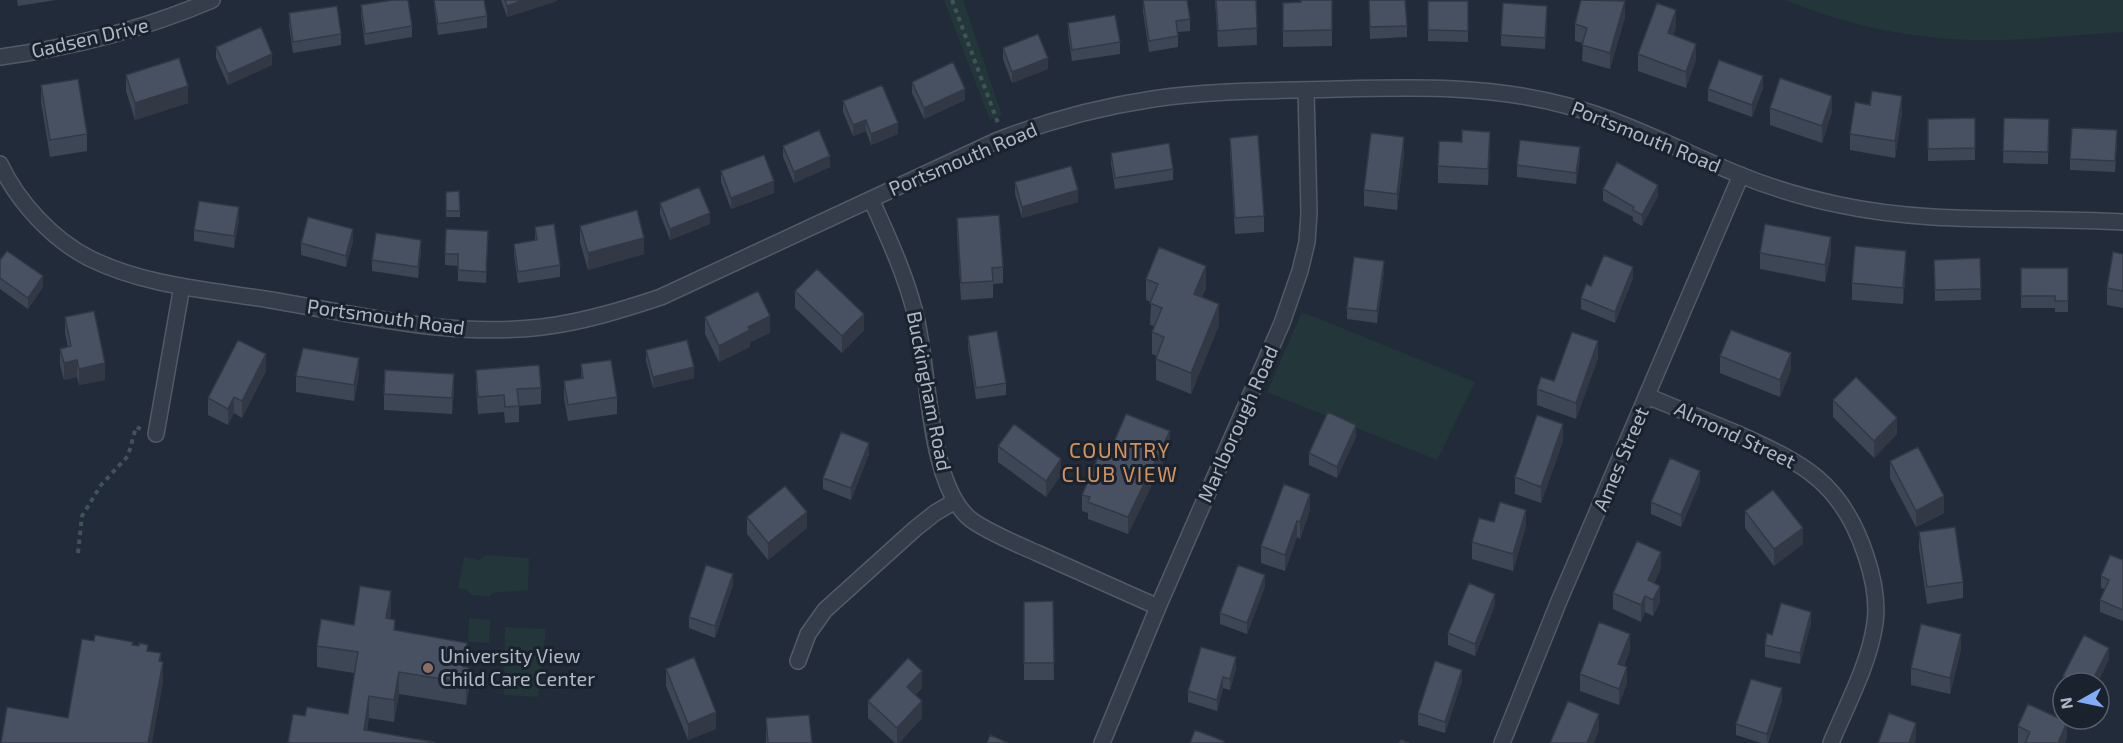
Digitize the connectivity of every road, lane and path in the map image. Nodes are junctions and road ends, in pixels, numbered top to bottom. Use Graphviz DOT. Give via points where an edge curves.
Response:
graph roads {
  1 [pos="212,0"];
  2 [pos="952,0"];
  3 [pos="0,57"];
  4 [pos="1306,90"];
  5 [pos="1004,138"];
  6 [pos="0,164"];
  7 [pos="1741,175"];
  8 [pos="871,199"];
  9 [pos="2123,222"];
  10 [pos="182,286"];
  11 [pos="1647,396"];
  12 [pos="156,434"];
  13 [pos="955,501"];
  14 [pos="78,553"];
  15 [pos="1158,607"];
  16 [pos="798,661"];
  17 [pos="1102,743"];
  18 [pos="1502,743"];
  19 [pos="1831,743"];
  1 -- 3 [label="street, Gadsen Drive" via="166,20 98,40"];
  2 -- 5 [label="path"];
  4 -- 5 [label="street, Portsmouth Road" via="1154,99 1091,111"];
  4 -- 7 [label="street, Portsmouth Road" via="1430,87 1523,95 1611,119"];
  4 -- 15 [label="street, Marlborough Road" via="1309,213 1300,271 1282,323"];
  5 -- 8 [label="street, Portsmouth Road"];
  6 -- 10 [label="street, Portsmouth Road" via="43,225 88,258 140,278"];
  7 -- 9 [label="street, Portsmouth Road" via="1840,205 1897,214"];
  7 -- 11 [label="street, Ames Street"];
  8 -- 10 [label="street, Portsmouth Road" via="661,297 604,315 542,327 434,327"];
  8 -- 13 [label="street, Buckingham Road" via="915,310 935,440"];
  10 -- 12 [label="street"];
  11 -- 18 [label="street, Ames Street"];
  11 -- 19 [label="street, Almond Street" via="1782,453 1809,470 1839,501 1859,533 1875,592 1875,621 1868,654"];
  12 -- 14 [label="path" via="136,427 128,456 101,485 82,516"];
  13 -- 15 [label="street, Buckingham Road" via="970,518 1014,543"];
  13 -- 16 [label="street" via="916,528 825,610 808,633"];
  15 -- 17 [label="street, Marlborough Road"];
}
